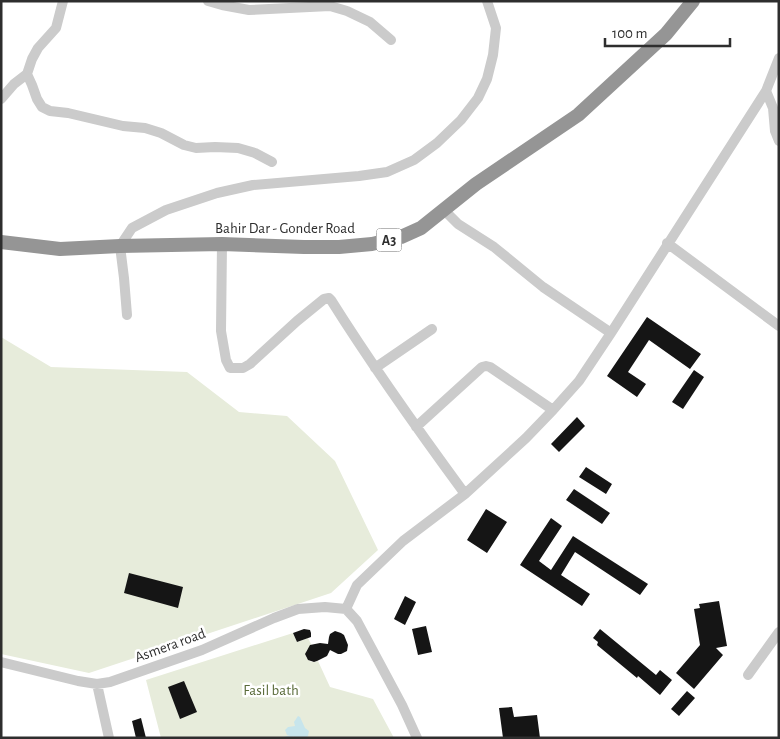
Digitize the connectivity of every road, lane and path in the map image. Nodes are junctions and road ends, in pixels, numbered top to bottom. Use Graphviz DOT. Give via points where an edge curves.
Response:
graph roads {
  1 [pos="63,1"];
  2 [pos="208,1"];
  3 [pos="487,1"];
  4 [pos="693,1"];
  5 [pos="391,40"];
  6 [pos="779,58"];
  7 [pos="27,74"];
  8 [pos="766,91"];
  9 [pos="1,100"];
  10 [pos="777,133"];
  11 [pos="779,141"];
  12 [pos="272,162"];
  13 [pos="444,210"];
  14 [pos="1,242"];
  15 [pos="222,244"];
  16 [pos="667,244"];
  17 [pos="120,246"];
  18 [pos="127,315"];
  19 [pos="779,326"];
  20 [pos="432,329"];
  21 [pos="611,334"];
  22 [pos="375,368"];
  23 [pos="553,410"];
  24 [pos="416,427"];
  25 [pos="465,494"];
  26 [pos="346,609"];
  27 [pos="779,632"];
  28 [pos="1,662"];
  29 [pos="748,675"];
  30 [pos="97,684"];
  31 [pos="110,738"];
  32 [pos="419,738"];
  1 -- 7 [label="street" via="56,28 38,48"];
  2 -- 5 [label="street" via="249,10 330,6 370,22"];
  3 -- 17 [label="street" via="496,28 487,80 461,120 414,160 387,172 253,185 217,193 166,210 132,228"];
  4 -- 13 [label="highway, Bahir Dar - Gonder Road / A3" via="666,34 578,115 476,184"];
  6 -- 8 [label="street"];
  7 -- 9 [label="street"];
  7 -- 12 [label="street" via="37,99 50,111 146,128 196,148 238,148 255,152"];
  8 -- 10 [label="street"];
  8 -- 16 [label="street"];
  10 -- 11 [label="street"];
  13 -- 15 [label="highway, Bahir Dar - Gonder Road / A3" via="421,228 372,244 340,247"];
  13 -- 21 [label="street" via="458,224"];
  14 -- 17 [label="highway, Bahir Dar - Gonder Road / A3" via="60,249"];
  15 -- 17 [label="highway, Bahir Dar - Gonder Road / A3"];
  15 -- 22 [label="street" via="221,331 230,368 243,368 250,364 326,298 331,300"];
  16 -- 19 [label="street"];
  16 -- 21 [label="street"];
  17 -- 18 [label="street"];
  20 -- 22 [label="street"];
  21 -- 23 [label="street" via="579,381"];
  22 -- 24 [label="street"];
  23 -- 24 [label="street" via="486,366"];
  23 -- 25 [label="street"];
  24 -- 25 [label="street"];
  25 -- 26 [label="street" via="403,541 357,585"];
  26 -- 30 [label="street, Asmera road" via="298,609 202,650"];
  26 -- 32 [label="street" via="357,620"];
  27 -- 29 [label="street"];
  28 -- 30 [label="street, Asmera road"];
  30 -- 31 [label="street"];
}
